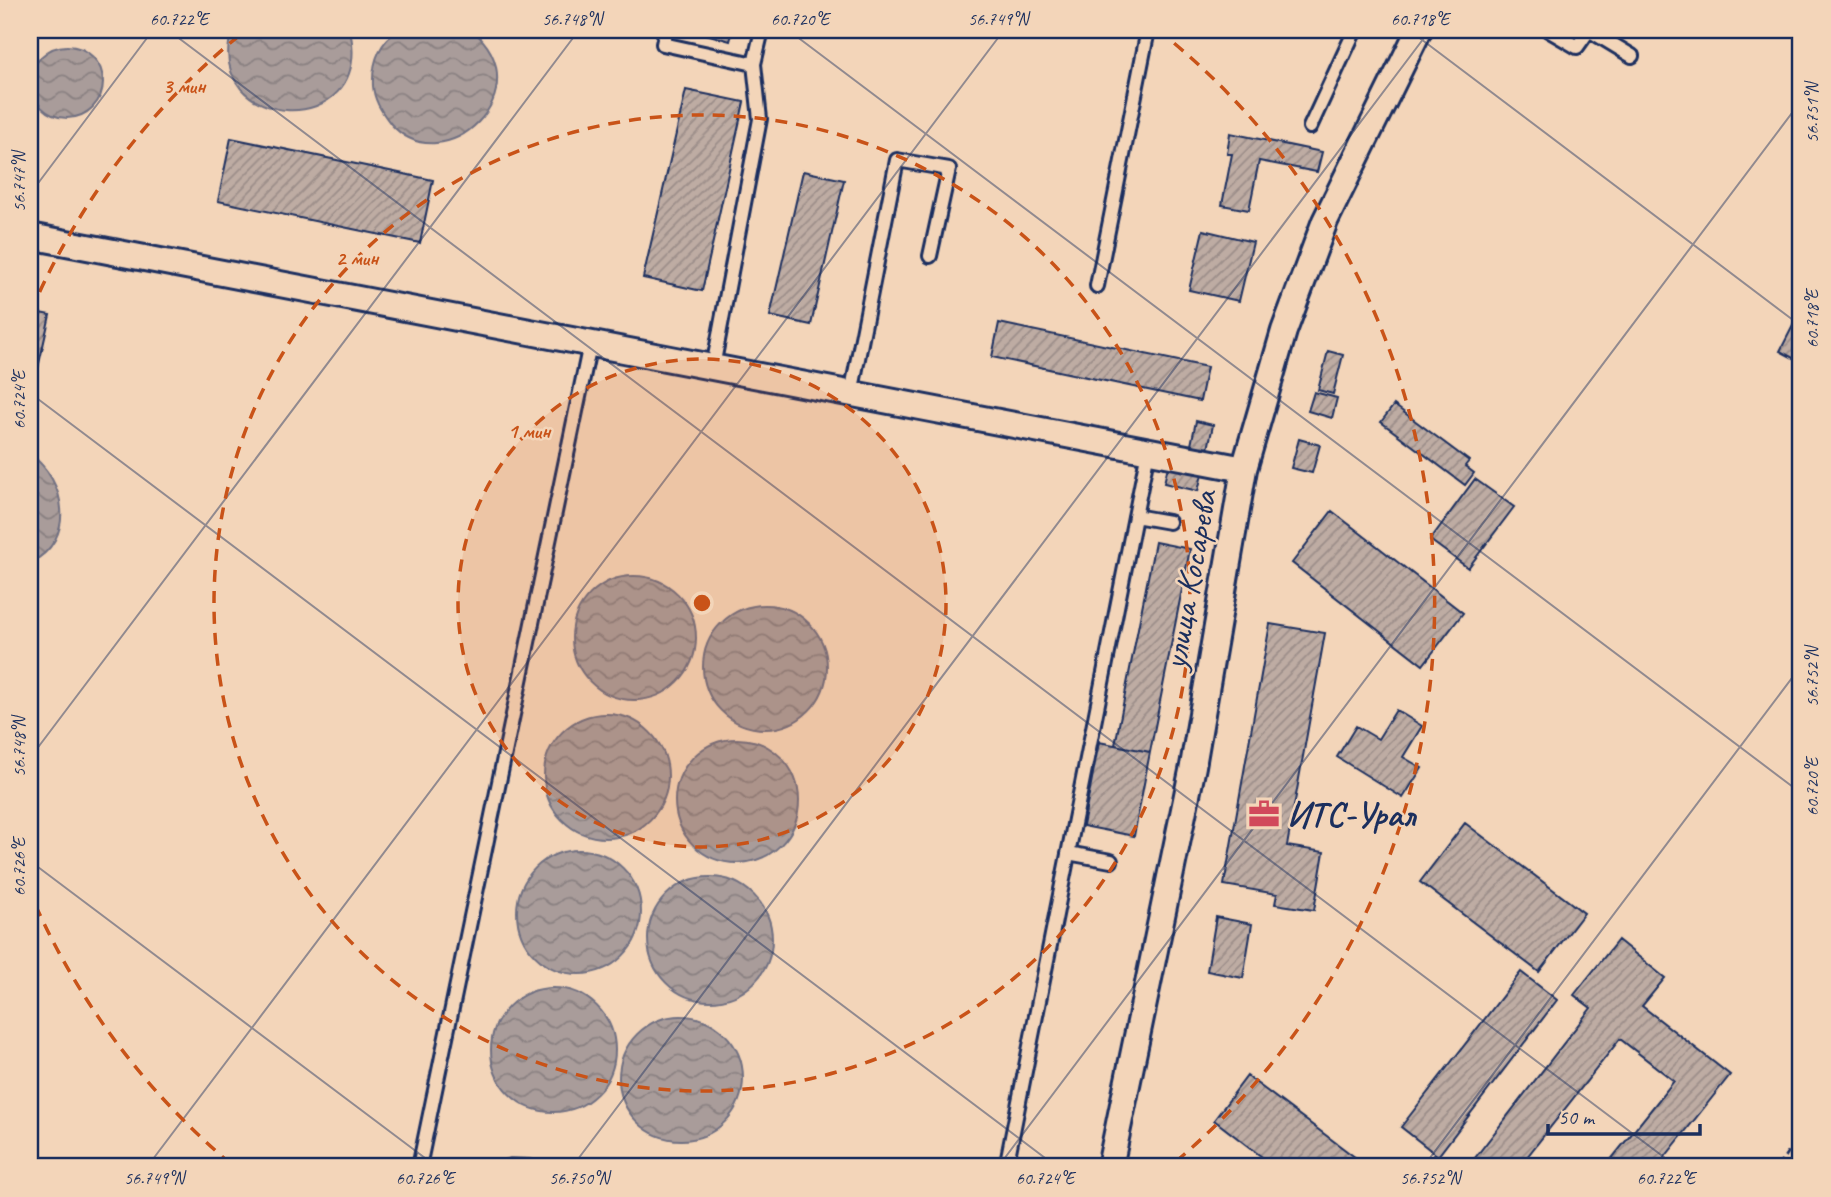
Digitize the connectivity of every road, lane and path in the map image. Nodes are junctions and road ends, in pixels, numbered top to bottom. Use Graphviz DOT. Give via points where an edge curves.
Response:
graph roads {
  1 [pos="666,30"];
  2 [pos="762,30"];
  3 [pos="1148,30"];
  4 [pos="1355,30"];
  5 [pos="1419,30"];
  6 [pos="1548,30"];
  7 [pos="1589,30"];
  8 [pos="1632,56"];
  9 [pos="754,64"];
  10 [pos="1310,127"];
  11 [pos="30,236"];
  12 [pos="930,256"];
  13 [pos="1097,286"];
  14 [pos="590,344"];
  15 [pos="713,368"];
  16 [pos="851,394"];
  17 [pos="1148,451"];
  18 [pos="1244,469"];
  19 [pos="1135,516"];
  20 [pos="1169,522"];
  21 [pos="1069,853"];
  22 [pos="1111,861"];
  23 [pos="1801,1133"];
  24 [pos="419,1167"];
  25 [pos="1006,1167"];
  26 [pos="1110,1167"];
  27 [pos="1778,1167"];
  1 -- 9 [label="lane" via="663,44"];
  2 -- 9 [label="lane"];
  3 -- 13 [label="lane"];
  4 -- 10 [label="lane"];
  5 -- 18 [label="street, улица Косарева" via="1325,221 1284,331"];
  6 -- 7 [label="lane" via="1577,47"];
  7 -- 8 [label="lane"];
  9 -- 15 [label="lane" via="760,119"];
  11 -- 14 [label="street"];
  12 -- 16 [label="lane" via="949,169 897,160"];
  14 -- 15 [label="street"];
  14 -- 24 [label="lane"];
  15 -- 16 [label="street"];
  16 -- 17 [label="street"];
  17 -- 18 [label="street"];
  17 -- 19 [label="lane"];
  18 -- 26 [label="street, улица Косарева" via="1193,766"];
  19 -- 20 [label="lane"];
  19 -- 21 [label="lane"];
  21 -- 22 [label="lane"];
  21 -- 25 [label="lane"];
  23 -- 27 [label="path"];
}
